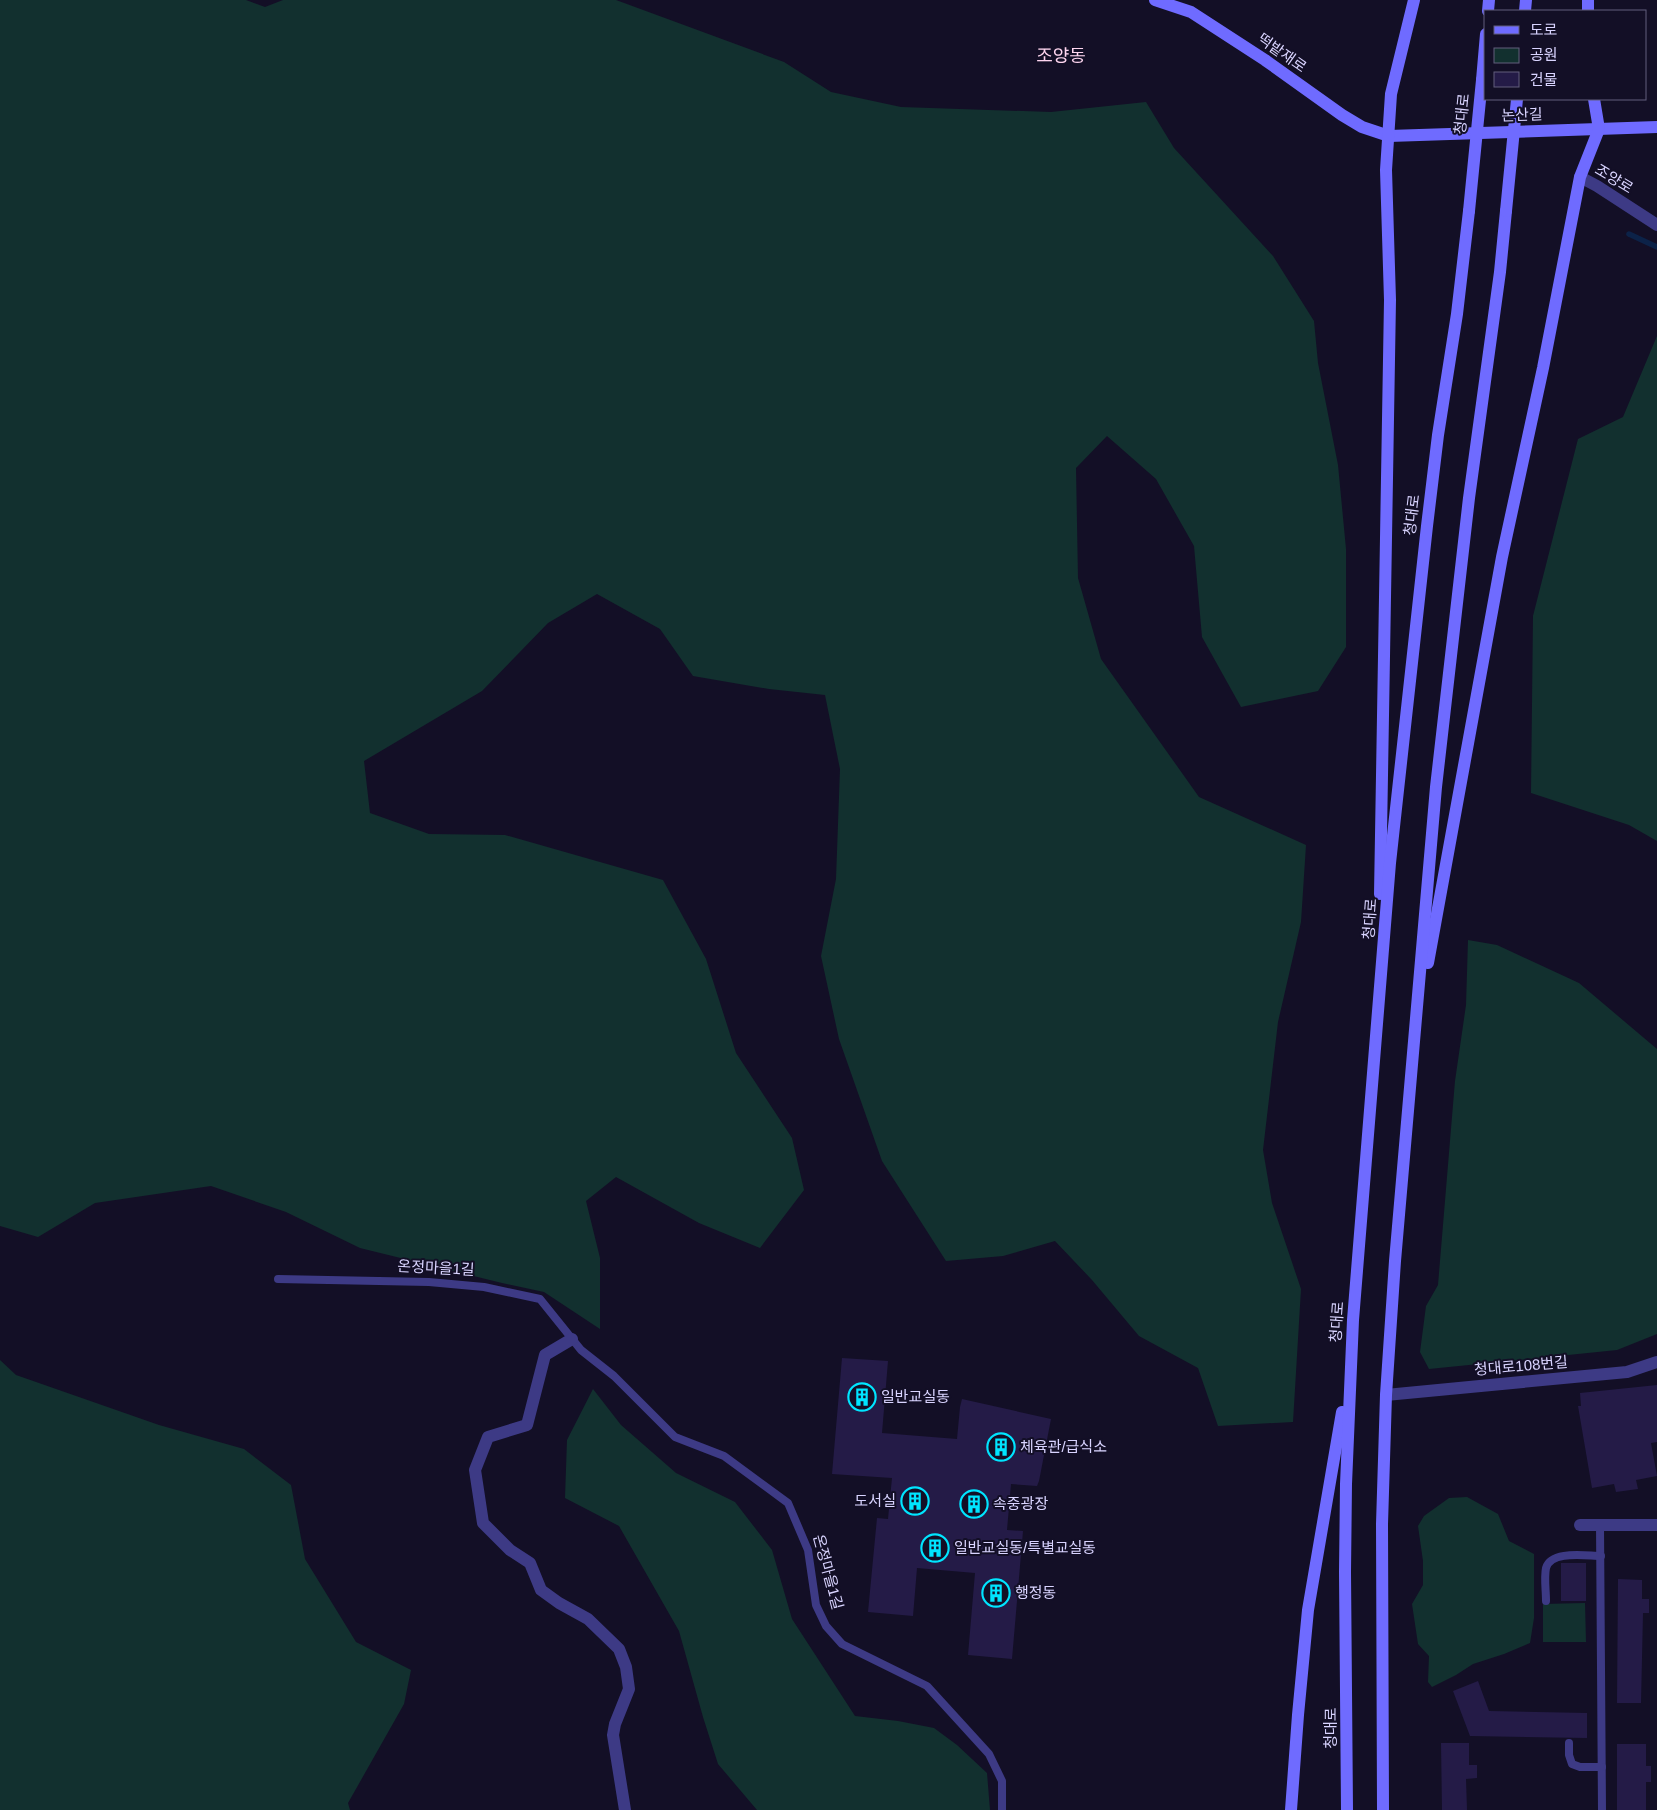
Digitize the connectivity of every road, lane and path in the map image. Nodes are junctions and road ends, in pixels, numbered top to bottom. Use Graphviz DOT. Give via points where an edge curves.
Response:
graph roads {
  1 [pos="1155,0"];
  2 [pos="1414,0"];
  3 [pos="1484,57"];
  4 [pos="1517,100"];
  5 [pos="1594,100"];
  6 [pos="1657,127"];
  7 [pos="1599,129"];
  8 [pos="1388,136"];
  9 [pos="1580,178"];
  10 [pos="1657,225"];
  11 [pos="1378,1017"];
  12 [pos="1416,1027"];
  13 [pos="278,1279"];
  14 [pos="572,1339"];
  15 [pos="1657,1362"];
  16 [pos="1351,1365"];
  17 [pos="1386,1395"];
  18 [pos="1580,1525"];
  19 [pos="1600,1525"];
  20 [pos="1657,1525"];
  21 [pos="1600,1556"];
  22 [pos="1546,1601"];
  23 [pos="1569,1743"];
  24 [pos="1602,1767"];
  25 [pos="625,1810"];
  26 [pos="1002,1810"];
  27 [pos="1292,1810"];
  28 [pos="1347,1810"];
  29 [pos="1384,1810"];
  30 [pos="1602,1810"];
  1 -- 8 [label="street, 떡밭재로" via="1191,12 1266,60 1342,115 1362,127"];
  2 -- 8 [label="street" via="1391,94"];
  3 -- 11 [label="street, 청대로, bridge" via="1457,314 1418,599 1390,863"];
  4 -- 12 [label="street, bridge" via="1499,281 1468,498 1449,670"];
  5 -- 7 [label="street"];
  6 -- 7 [label="street, 논산길"];
  7 -- 8 [label="street, 논산길"];
  7 -- 9 [label="street"];
  8 -- 11 [label="street" via="1390,300"];
  9 -- 10 [label="street, 조양로"];
  9 -- 12 [label="street" via="1544,368 1502,556"];
  11 -- 16 [label="street, 청대로"];
  12 -- 17 [label="street"];
  13 -- 14 [label="lane, 온정마을1길" via="429,1282 484,1287 540,1299"];
  14 -- 25 [label="street" via="545,1355 527,1425 488,1437 475,1470 484,1523 510,1550 530,1563 542,1590 588,1619 623,1658 629,1689 613,1735"];
  14 -- 26 [label="lane, 온정마을1길" via="675,1437 724,1456 788,1503 808,1550 816,1605 826,1626 842,1644 927,1686 989,1754 1002,1781"];
  15 -- 17 [label="street, 청대로108번길" via="1626,1372"];
  16 -- 27 [label="street" via="1308,1610"];
  16 -- 28 [label="street, 청대로" via="1345,1572"];
  17 -- 29 [label="street" via="1382,1550"];
  18 -- 19 [label="street"];
  19 -- 20 [label="street"];
  19 -- 21 [label="lane"];
  21 -- 22 [label="lane" via="1564,1556 1550,1561 1545,1576"];
  21 -- 24 [label="lane"];
  23 -- 24 [label="lane" via="1572,1764 1580,1768"];
  24 -- 30 [label="lane"];
}
